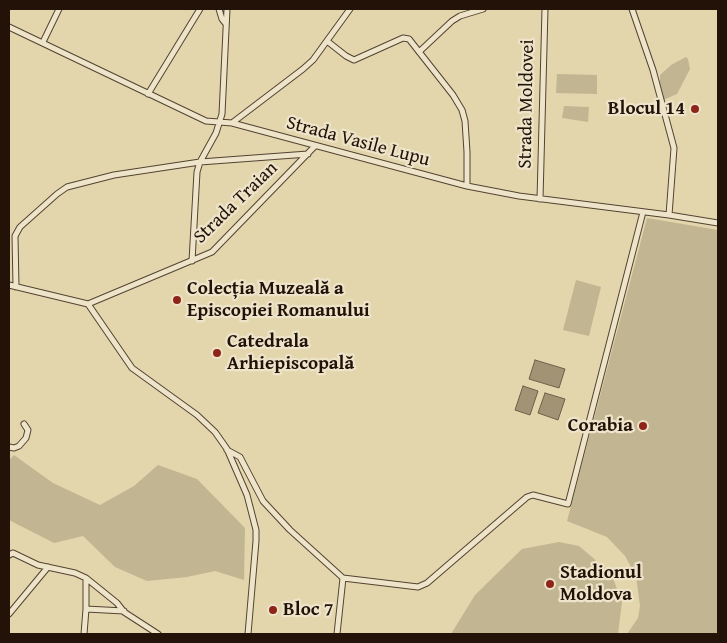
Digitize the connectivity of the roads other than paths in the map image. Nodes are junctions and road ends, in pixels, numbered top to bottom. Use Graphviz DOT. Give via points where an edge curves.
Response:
graph roads {
  1 [pos="59,9"];
  2 [pos="200,9"];
  3 [pos="219,9"];
  4 [pos="227,9"];
  5 [pos="341,9"];
  6 [pos="483,9"];
  7 [pos="545,9"];
  8 [pos="632,9"];
  9 [pos="349,10"];
  10 [pos="226,24"];
  11 [pos="9,27"];
  12 [pos="327,41"];
  13 [pos="43,42"];
  14 [pos="420,52"];
  15 [pos="148,94"];
  16 [pos="220,123"];
  17 [pos="232,123"];
  18 [pos="315,146"];
  19 [pos="308,154"];
  20 [pos="200,162"];
  21 [pos="467,186"];
  22 [pos="540,199"];
  23 [pos="643,212"];
  24 [pos="669,215"];
  25 [pos="718,223"];
  26 [pos="192,261"];
  27 [pos="9,285"];
  28 [pos="16,287"];
  29 [pos="88,304"];
  30 [pos="24,424"];
  31 [pos="9,447"];
  32 [pos="227,449"];
  33 [pos="9,555"];
  34 [pos="48,567"];
  35 [pos="86,578"];
  36 [pos="343,578"];
  37 [pos="86,609"];
  38 [pos="124,612"];
  39 [pos="9,614"];
  40 [pos="84,634"];
  41 [pos="156,634"];
  42 [pos="248,634"];
  43 [pos="337,634"];
  1 -- 13 [label="street"];
  2 -- 15 [label="street"];
  3 -- 10 [label="street"];
  4 -- 10 [label="street"];
  5 -- 9 [label="street"];
  6 -- 14 [label="street" via="452,21"];
  7 -- 22 [label="street, Strada Moldovei"];
  8 -- 24 [label="street" via="674,148"];
  9 -- 12 [label="street"];
  10 -- 16 [label="street"];
  11 -- 13 [label="street, Strada Vasile Lupu"];
  12 -- 14 [label="street" via="354,60 403,38 409,39"];
  12 -- 17 [label="street" via="303,69"];
  13 -- 15 [label="street, Strada Vasile Lupu"];
  14 -- 21 [label="street" via="462,110"];
  15 -- 16 [label="street, Strada Vasile Lupu"];
  16 -- 17 [label="street, Strada Vasile Lupu"];
  16 -- 20 [label="street"];
  17 -- 18 [label="street, Strada Vasile Lupu"];
  18 -- 19 [label="street, Strada Traian"];
  18 -- 21 [label="street, Strada Vasile Lupu"];
  19 -- 20 [label="street"];
  19 -- 26 [label="street, Strada Traian" via="212,252"];
  20 -- 26 [label="street"];
  20 -- 28 [label="street" via="100,178 67,187 20,227 15,236"];
  21 -- 22 [label="street, Strada Vasile Lupu"];
  22 -- 23 [label="street, Strada Vasile Lupu"];
  23 -- 24 [label="street, Strada Vasile Lupu"];
  23 -- 36 [label="street" via="568,504 533,495 527,497 427,583 418,587"];
  24 -- 25 [label="street, Strada Vasile Lupu"];
  26 -- 29 [label="street, Strada Traian"];
  27 -- 28 [label="street"];
  28 -- 29 [label="street"];
  29 -- 32 [label="street" via="132,368 202,419"];
  30 -- 31 [label="street" via="28,430 26,438 19,446"];
  32 -- 36 [label="street" via="240,456 263,501"];
  32 -- 42 [label="street" via="248,495 256,530"];
  33 -- 34 [label="street" via="13,553"];
  34 -- 35 [label="street"];
  34 -- 39 [label="street"];
  35 -- 37 [label="street"];
  35 -- 38 [label="street"];
  36 -- 43 [label="street"];
  37 -- 38 [label="street"];
  37 -- 40 [label="street"];
  38 -- 41 [label="street"];
}
